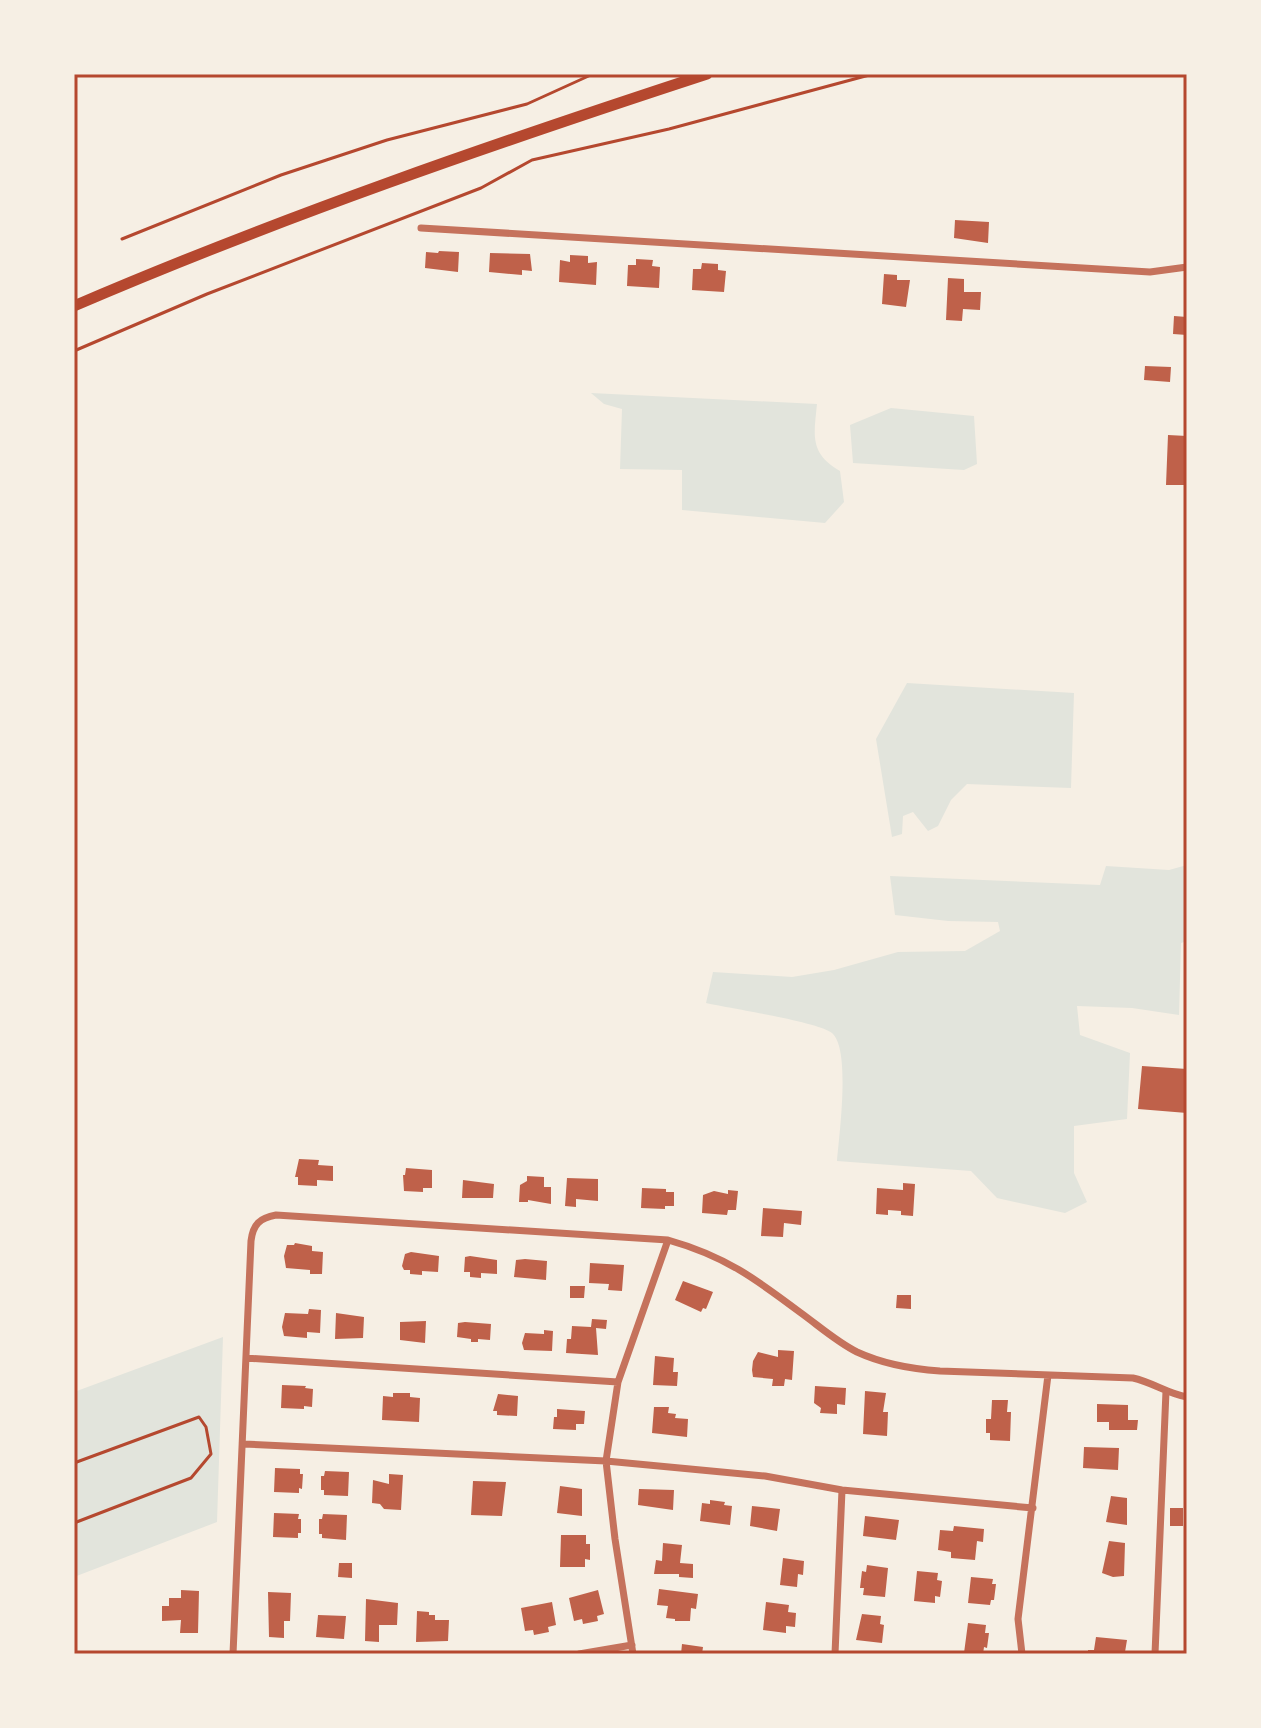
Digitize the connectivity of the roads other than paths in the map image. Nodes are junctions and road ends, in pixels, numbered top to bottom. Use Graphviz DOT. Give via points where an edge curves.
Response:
graph roads {
  1 [pos="707,74"];
  2 [pos="421,228"];
  3 [pos="1187,267"];
  4 [pos="74,306"];
  5 [pos="668,1240"];
  6 [pos="246,1358"];
  7 [pos="1048,1375"];
  8 [pos="618,1382"];
  9 [pos="1166,1391"];
  10 [pos="1187,1397"];
  11 [pos="243,1444"];
  12 [pos="606,1461"];
  13 [pos="842,1490"];
  14 [pos="1033,1508"];
  15 [pos="633,1649"];
  16 [pos="233,1654"];
  17 [pos="579,1654"];
  18 [pos="835,1654"];
  19 [pos="1022,1654"];
  20 [pos="1155,1654"];
  1 -- 4 [label="main road" via="401,176"];
  2 -- 3 [label="street" via="1134,271"];
  5 -- 6 [label="street" via="264,1217 256,1223 251,1241"];
  5 -- 7 [label="street" via="727,1261 855,1351 881,1361 940,1371"];
  5 -- 8 [label="street"];
  6 -- 8 [label="street"];
  6 -- 11 [label="street"];
  7 -- 9 [label="street" via="1133,1378"];
  7 -- 14 [label="street"];
  8 -- 12 [label="street"];
  9 -- 10 [label="street"];
  9 -- 20 [label="street"];
  11 -- 12 [label="street"];
  11 -- 16 [label="street"];
  12 -- 13 [label="street" via="765,1476"];
  12 -- 15 [label="street"];
  13 -- 14 [label="street"];
  13 -- 18 [label="street"];
  14 -- 19 [label="street" via="1018,1619"];
  15 -- 17 [label="street"];
}
